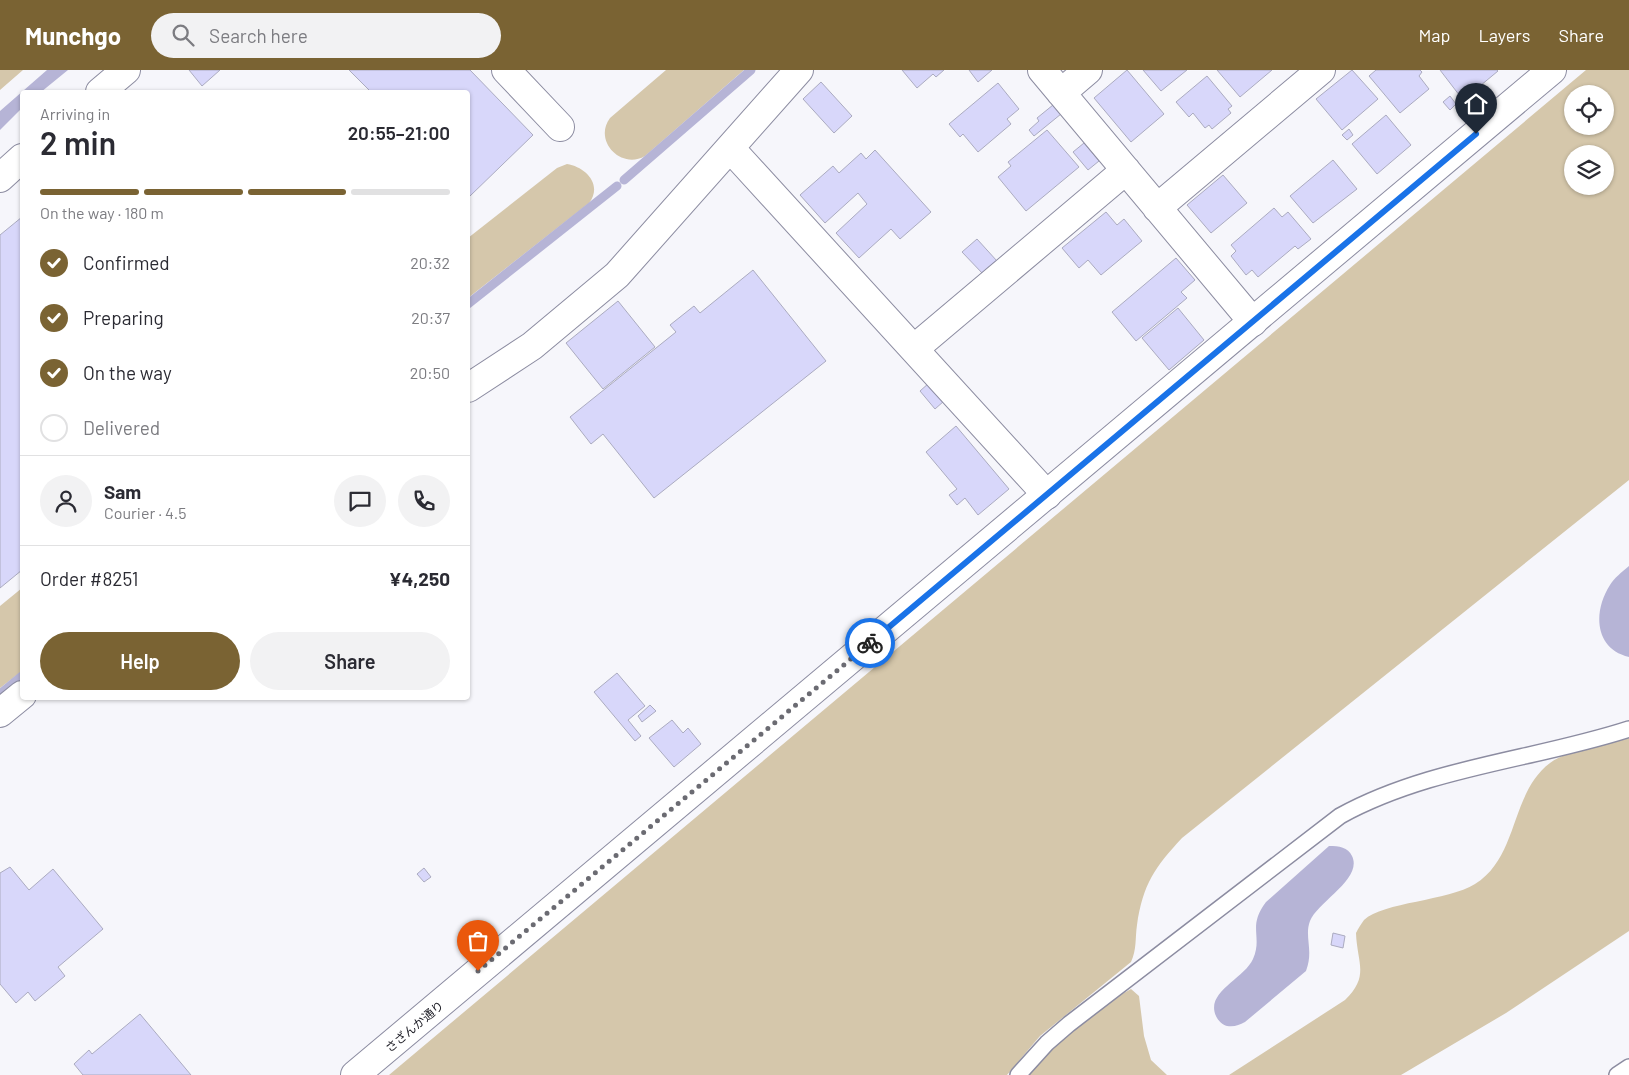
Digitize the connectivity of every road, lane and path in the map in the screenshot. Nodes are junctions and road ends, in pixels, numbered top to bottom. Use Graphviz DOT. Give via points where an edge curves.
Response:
graph roads {
  1 [pos="126,70"];
  2 [pos="506,70"];
  3 [pos="799,70"];
  4 [pos="1042,70"];
  5 [pos="1088,70"];
  6 [pos="1321,70"];
  7 [pos="1537,75"];
  8 [pos="102,90"];
  9 [pos="1061,93"];
  10 [pos="560,127"];
  11 [pos="730,148"];
  12 [pos="20,160"];
  13 [pos="1126,170"];
  14 [pos="0,178"];
  15 [pos="1157,208"];
  16 [pos="1253,322"];
  17 [pos="914,348"];
  18 [pos="470,387"];
  19 [pos="1047,494"];
  20 [pos="20,698"];
  21 [pos="0,713"];
  22 [pos="1629,729"];
  23 [pos="1629,1066"];
  24 [pos="355,1075"];
  25 [pos="1018,1075"];
  26 [pos="1617,1075"];
  1 -- 8 [label="street"];
  2 -- 10 [label="street"];
  3 -- 11 [label="street"];
  4 -- 9 [label="street"];
  5 -- 9 [label="street"];
  6 -- 15 [label="street"];
  7 -- 16 [label="street, さざんか通り"];
  9 -- 13 [label="street"];
  11 -- 17 [label="street"];
  11 -- 18 [label="street" via="616,275 532,346"];
  12 -- 14 [label="street"];
  13 -- 15 [label="street"];
  13 -- 17 [label="street"];
  15 -- 16 [label="street"];
  16 -- 19 [label="street, さざんか通り"];
  17 -- 19 [label="street"];
  19 -- 24 [label="street, さざんか通り"];
  20 -- 21 [label="street"];
  22 -- 25 [label="lane" via="1409,786 1365,802 1340,816 1069,1024 1047,1042"];
  23 -- 26 [label="lane"];
}
